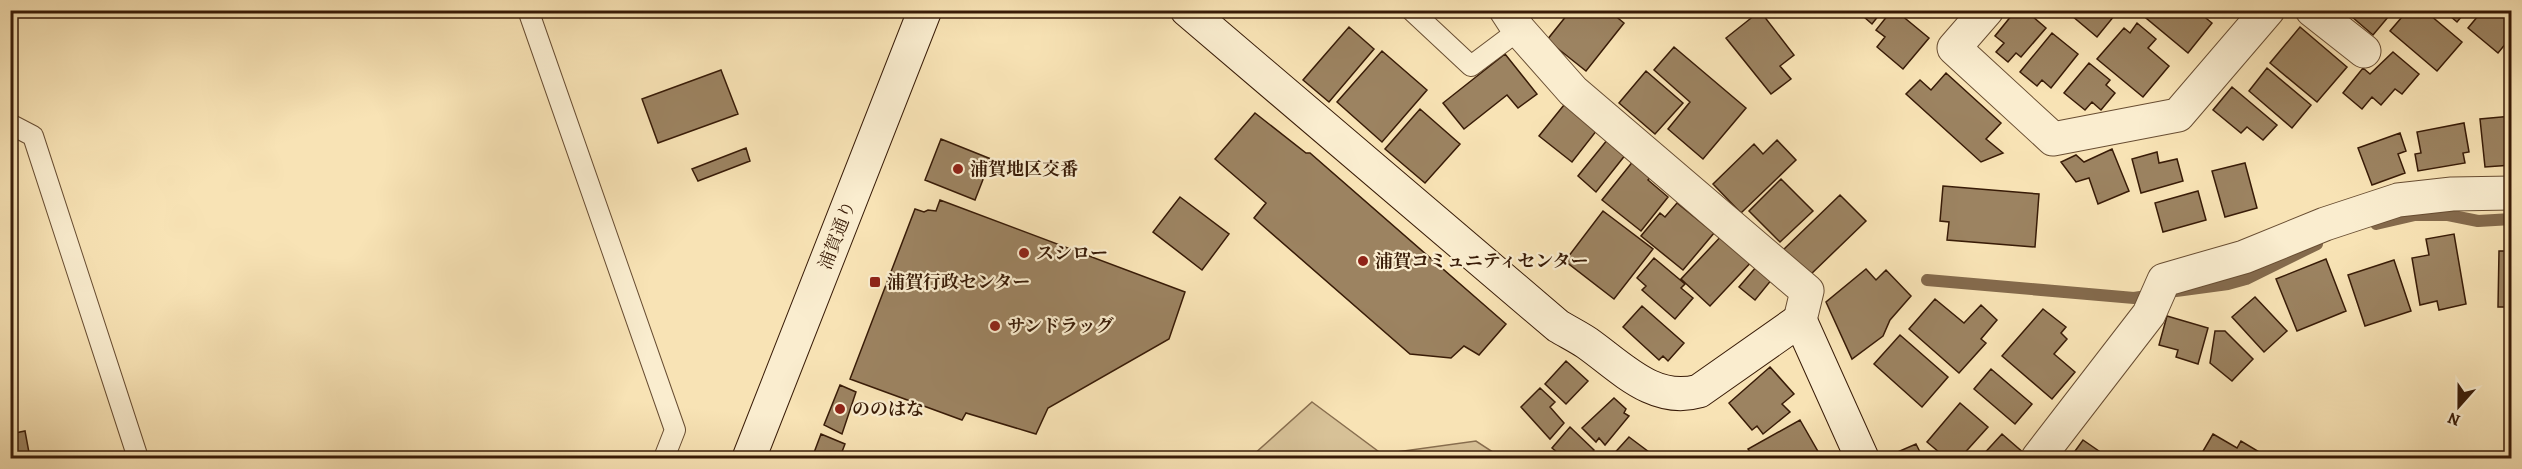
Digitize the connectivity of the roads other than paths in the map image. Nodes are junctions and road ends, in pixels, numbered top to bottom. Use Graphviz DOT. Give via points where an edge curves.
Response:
graph roads {
  1 [pos="528,10"];
  2 [pos="925,10"];
  3 [pos="1187,10"];
  4 [pos="1411,10"];
  5 [pos="1987,10"];
  6 [pos="2268,10"];
  7 [pos="2312,10"];
  8 [pos="1513,20"];
  9 [pos="2364,51"];
  10 [pos="10,124"];
  11 [pos="2511,193"];
  12 [pos="1800,320"];
  13 [pos="138,459"];
  14 [pos="664,459"];
  15 [pos="749,459"];
  16 [pos="1862,459"];
  17 [pos="2038,459"];
  1 -- 14 [label="lane" via="675,430"];
  2 -- 15 [label="street, 浦賀通り"];
  3 -- 12 [label="street" via="1558,326 1653,389 1684,395 1699,391"];
  4 -- 8 [label="lane" via="1471,66"];
  5 -- 6 [label="street" via="1954,48 2054,138 2178,115"];
  7 -- 9 [label="street"];
  8 -- 12 [label="street" via="1573,91 1807,291"];
  10 -- 13 [label="lane" via="33,136"];
  11 -- 17 [label="street" via="2398,200 2244,257 2164,280 2156,299"];
  12 -- 16 [label="street"];
}
